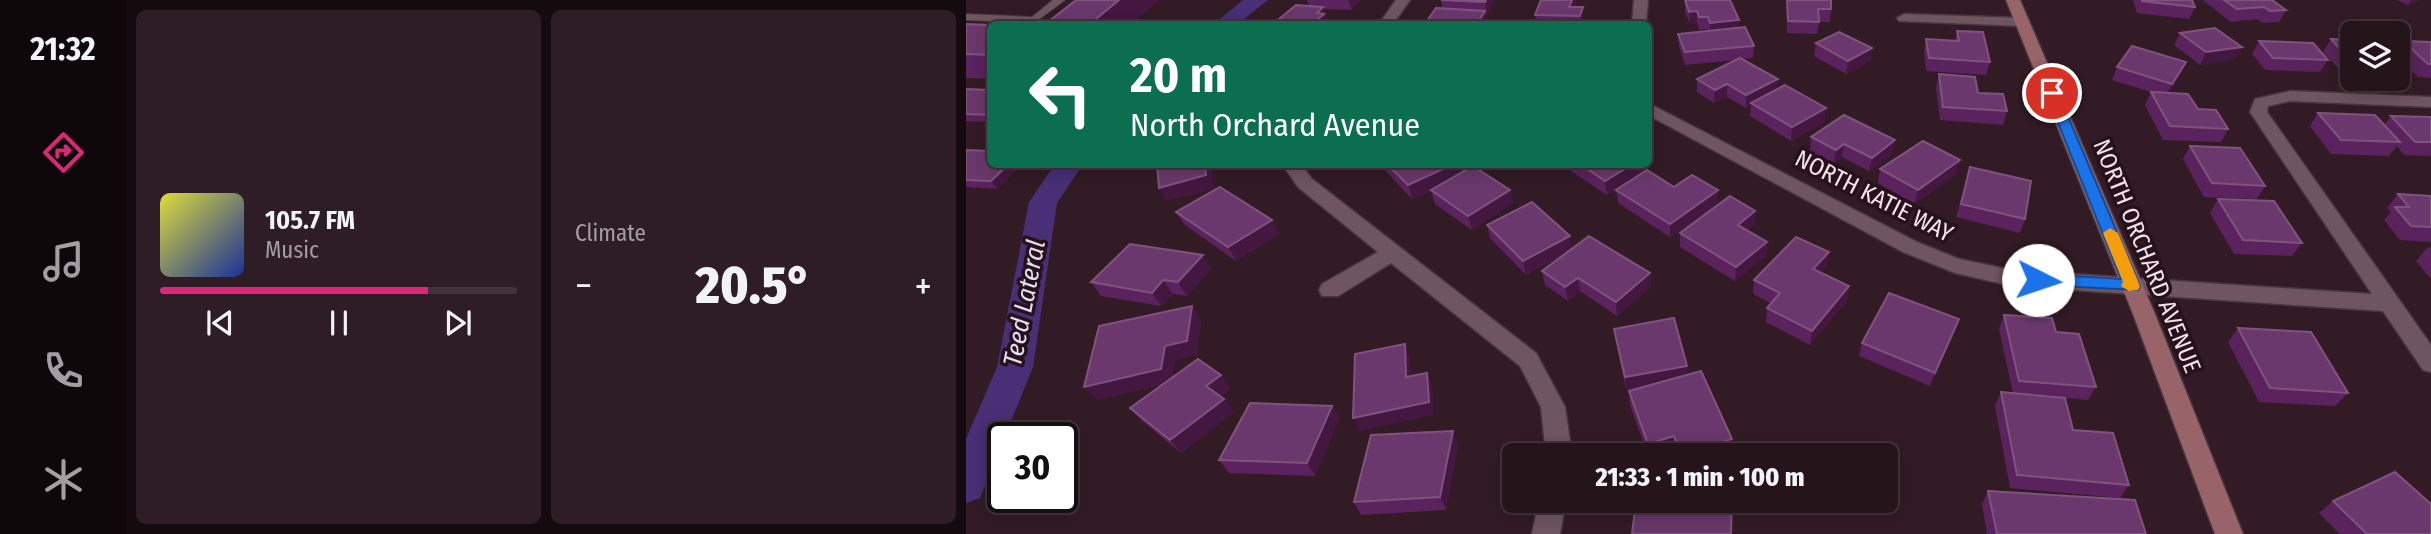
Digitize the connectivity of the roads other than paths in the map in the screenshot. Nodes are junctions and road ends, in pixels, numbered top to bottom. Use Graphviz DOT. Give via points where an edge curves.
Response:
graph roads {
  1 [pos="1060,0"];
  2 [pos="1404,0"];
  3 [pos="1641,0"];
  4 [pos="2013,0"];
  5 [pos="966,17"];
  6 [pos="1904,18"];
  7 [pos="1388,21"];
  8 [pos="1639,21"];
  9 [pos="2022,22"];
  10 [pos="2431,102"];
  11 [pos="1652,110"];
  12 [pos="1294,168"];
  13 [pos="1393,252"];
  14 [pos="2132,286"];
  15 [pos="1330,290"];
  16 [pos="2389,303"];
  17 [pos="2431,363"];
  18 [pos="1558,443"];
  19 [pos="1550,513"];
  20 [pos="1546,534"];
  21 [pos="2229,534"];
  1 -- 5 [label="lane" via="1034,19"];
  2 -- 7 [label="street"];
  3 -- 8 [label="street"];
  4 -- 9 [label="street, NORTH ORCHARD AVENUE"];
  6 -- 9 [label="street"];
  9 -- 14 [label="street, NORTH ORCHARD AVENUE"];
  10 -- 16 [label="street" via="2290,96 2261,103 2258,112"];
  11 -- 14 [label="street, NORTH KATIE WAY" via="1910,247 1955,266 2012,278"];
  12 -- 13 [label="street" via="1305,183"];
  13 -- 15 [label="street"];
  13 -- 18 [label="street" via="1528,360 1553,407"];
  14 -- 16 [label="street, NORTH KATIE WAY"];
  14 -- 21 [label="street, NORTH ORCHARD AVENUE"];
  16 -- 17 [label="street"];
  19 -- 20 [label="street"];
}
